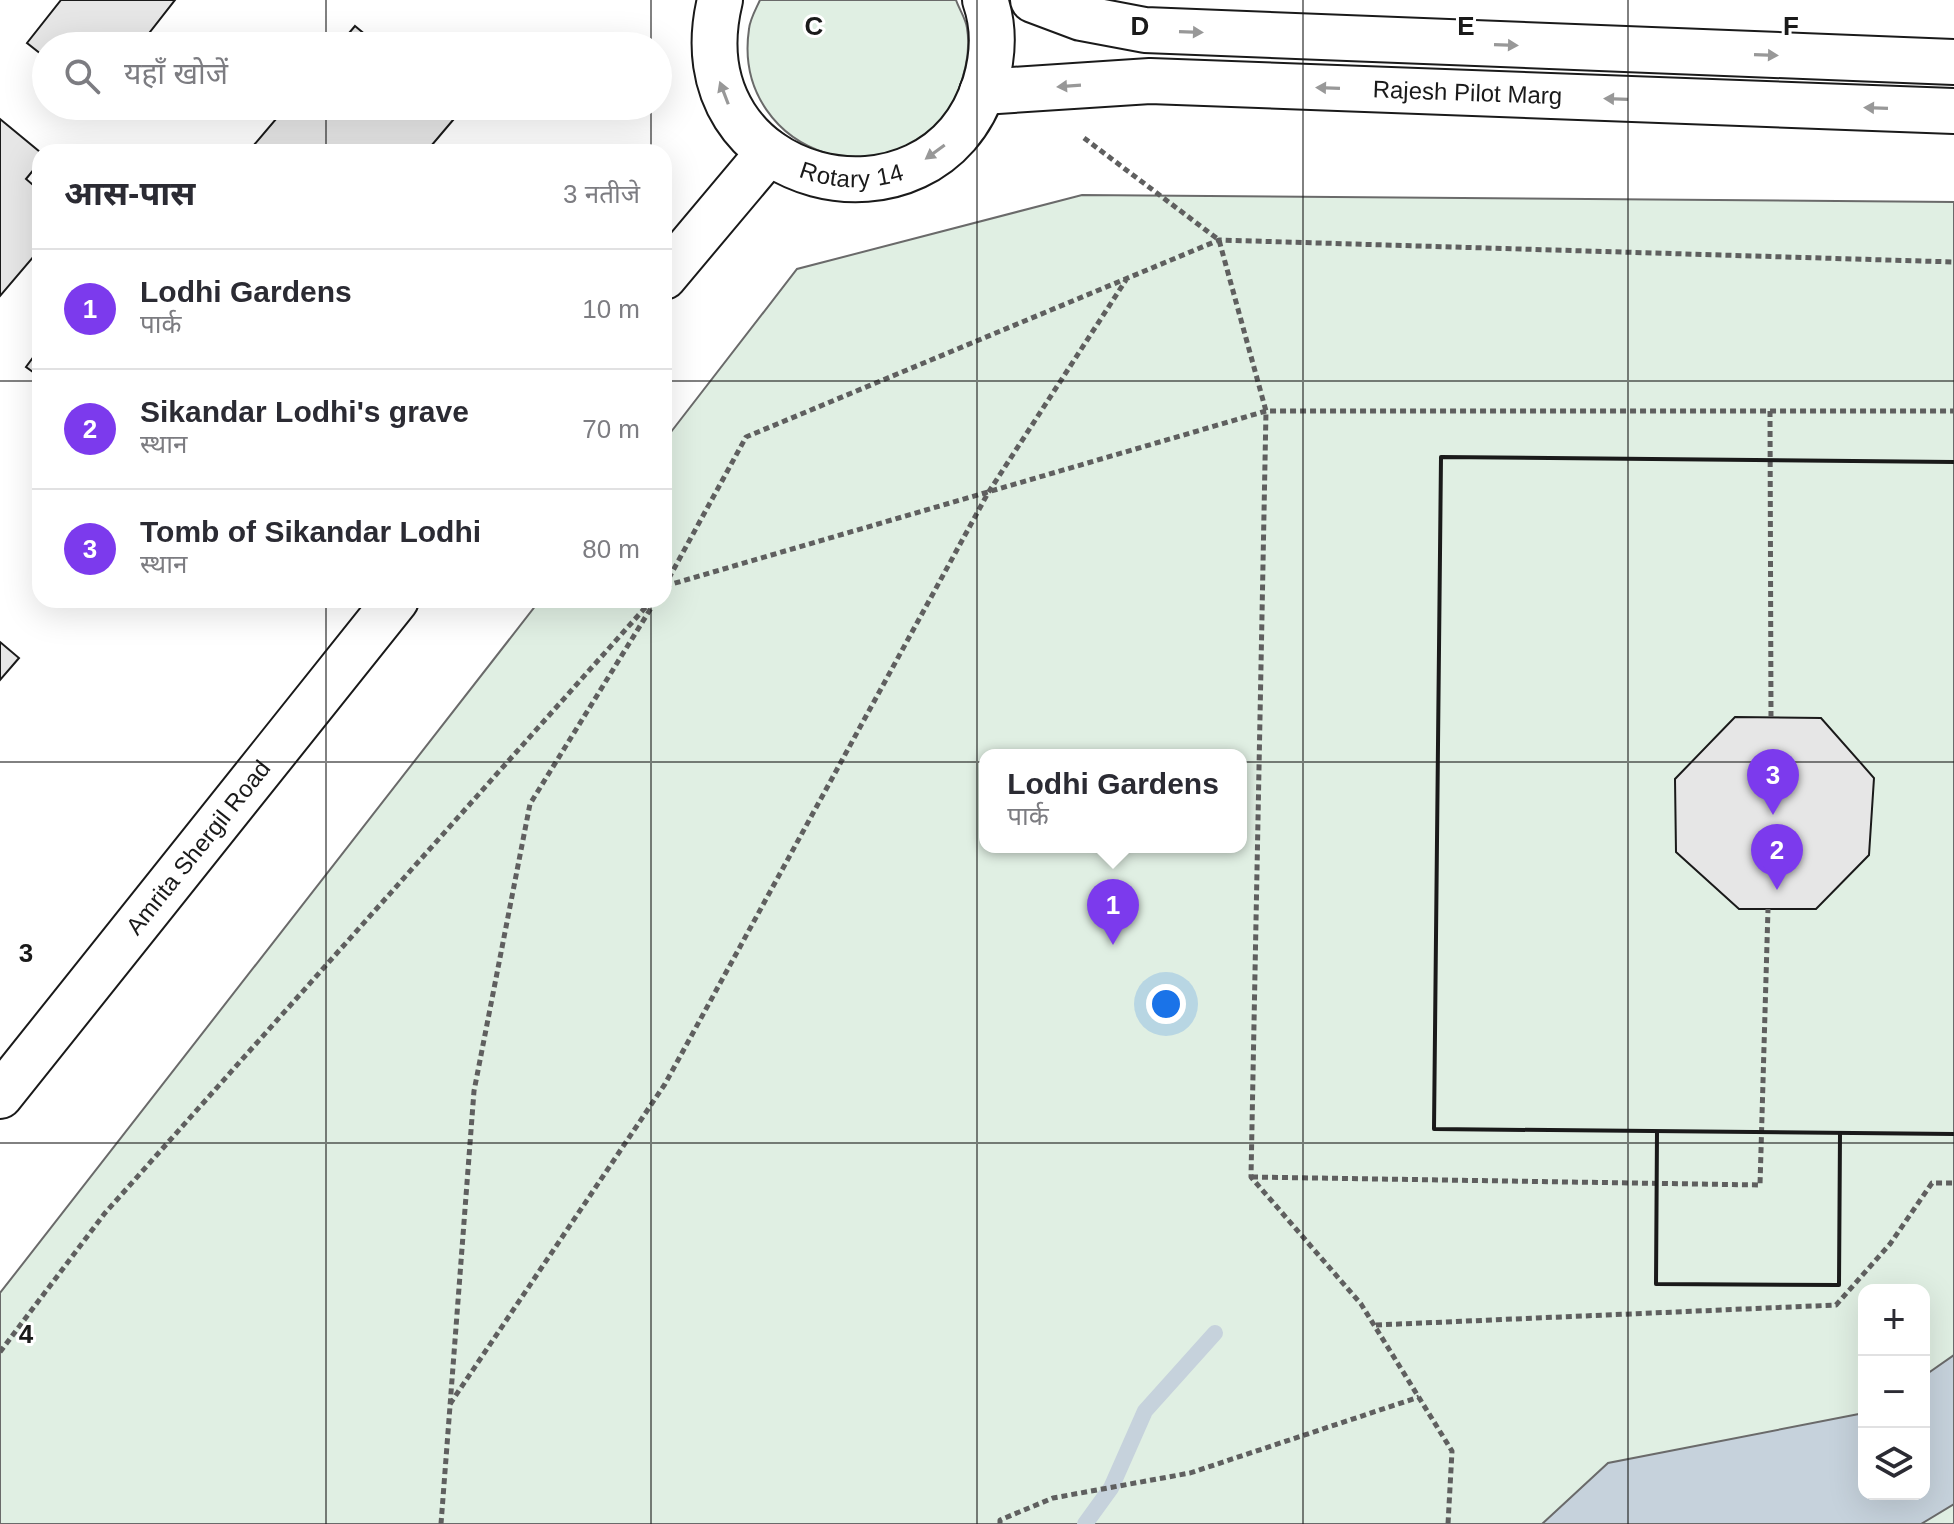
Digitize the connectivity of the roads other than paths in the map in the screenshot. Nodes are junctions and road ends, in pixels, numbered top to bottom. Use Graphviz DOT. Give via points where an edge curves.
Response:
graph roads {
  1 [pos="985,0"];
  2 [pos="1033,0"];
  3 [pos="711,7"];
  4 [pos="1954,62"];
  5 [pos="982,92"];
  6 [pos="1954,111"];
  7 [pos="769,152"];
  8 [pos="672,267"];
  9 [pos="390,608"];
  10 [pos="0,1096"];
  1 -- 5 [label="main road, Rotary 14" via="992,49"];
  2 -- 4 [label="main road, Rajesh Pilot Marg, one-way" via="1081,18 1145,30"];
  7 -- 3 [label="main road, Rotary 14, one-way" via="727,103 715,62"];
  6 -- 5 [label="main road, Rajesh Pilot Marg, one-way" via="1150,81"];
  5 -- 7 [label="main road, Rotary 14, one-way" via="946,144 890,175 826,178"];
  7 -- 8 [label="main road"];
  9 -- 10 [label="main road, Amrita Shergil Road"];
}
